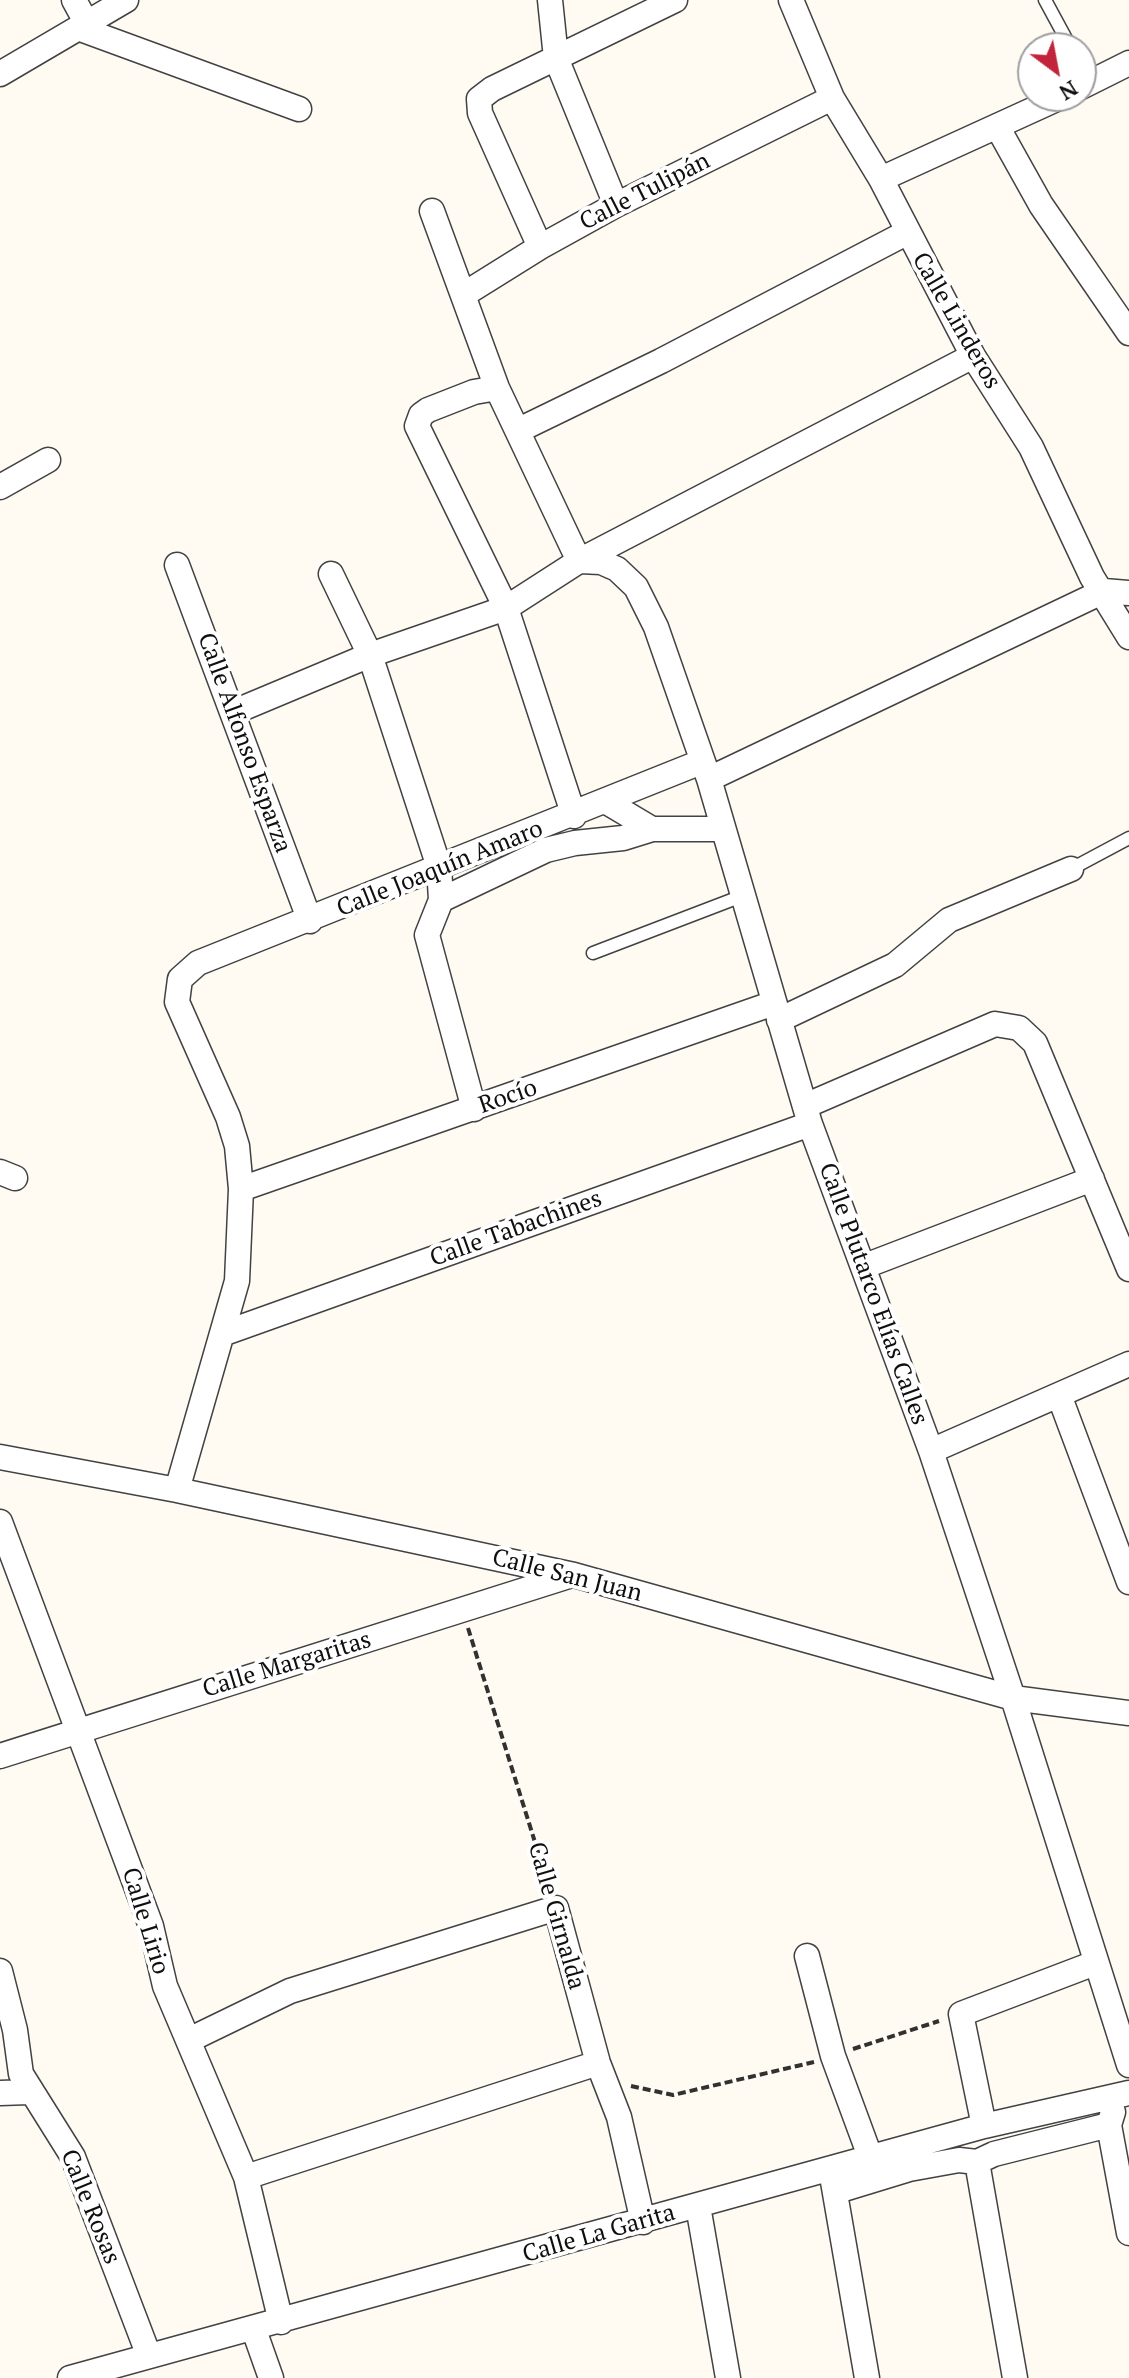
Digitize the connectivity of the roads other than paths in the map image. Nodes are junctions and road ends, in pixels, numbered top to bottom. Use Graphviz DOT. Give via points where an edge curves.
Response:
graph roads {
  1 [pos="74,0"];
  2 [pos="126,0"];
  3 [pos="550,0"];
  4 [pos="675,0"];
  5 [pos="791,0"];
  6 [pos="1045,0"];
  7 [pos="82,25"];
  8 [pos="1062,32"];
  9 [pos="556,58"];
  10 [pos="1129,63"];
  11 [pos="0,74"];
  12 [pos="1097,74"];
  13 [pos="832,98"];
  14 [pos="299,109"];
  15 [pos="1030,112"];
  16 [pos="998,128"];
  17 [pos="881,179"];
  18 [pos="616,205"];
  19 [pos="432,211"];
  20 [pos="906,233"];
  21 [pos="540,247"];
  22 [pos="463,295"];
  23 [pos="1129,333"];
  24 [pos="973,356"];
  25 [pos="497,388"];
  26 [pos="519,430"];
  27 [pos="48,460"];
  28 [pos="0,487"];
  29 [pos="579,561"];
  30 [pos="177,565"];
  31 [pos="331,574"];
  32 [pos="1104,591"];
  33 [pos="1129,593"];
  34 [pos="506,608"];
  35 [pos="1129,637"];
  36 [pos="370,655"];
  37 [pos="234,712"];
  38 [pos="705,771"];
  39 [pos="605,801"];
  40 [pos="574,816"];
  41 [pos="652,829"];
  42 [pos="723,829"];
  43 [pos="1129,838"];
  44 [pos="439,867"];
  45 [pos="1071,869"];
  46 [pos="742,896"];
  47 [pos="441,900"];
  48 [pos="310,921"];
  49 [pos="593,953"];
  50 [pos="777,1011"];
  51 [pos="474,1109"];
  52 [pos="807,1115"];
  53 [pos="1092,1179"];
  54 [pos="241,1189"];
  55 [pos="865,1266"];
  56 [pos="1129,1269"];
  57 [pos="222,1334"];
  58 [pos="1129,1364"];
  59 [pos="1059,1395"];
  60 [pos="931,1451"];
  61 [pos="0,1457"];
  62 [pos="177,1490"];
  63 [pos="0,1522"];
  64 [pos="574,1575"];
  65 [pos="1129,1582"];
  66 [pos="1013,1698"];
  67 [pos="1129,1713"];
  68 [pos="77,1730"];
  69 [pos="0,1756"];
  70 [pos="807,1956"];
  71 [pos="1095,1963"];
  72 [pos="0,1971"];
  73 [pos="189,2040"];
  74 [pos="1129,2065"];
  75 [pos="602,2072"];
  76 [pos="29,2092"];
  77 [pos="0,2093"];
  78 [pos="1124,2096"];
  79 [pos="1109,2125"];
  80 [pos="984,2126"];
  81 [pos="871,2159"];
  82 [pos="977,2162"];
  83 [pos="246,2177"];
  84 [pos="834,2181"];
  85 [pos="698,2206"];
  86 [pos="643,2222"];
  87 [pos="1129,2233"];
  88 [pos="281,2322"];
  89 [pos="254,2330"];
  90 [pos="149,2356"];
  91 [pos="70,2378"];
  92 [pos="271,2378"];
  93 [pos="728,2378"];
  94 [pos="867,2378"];
  95 [pos="1015,2378"];
  1 -- 7 [label="street"];
  2 -- 7 [label="street"];
  3 -- 9 [label="street"];
  4 -- 9 [label="street"];
  5 -- 13 [label="street, Calle Linderos"];
  6 -- 8 [label="lane"];
  7 -- 11 [label="street"];
  7 -- 14 [label="street"];
  9 -- 18 [label="street"];
  9 -- 21 [label="street" via="479,99 480,113"];
  10 -- 12 [label="street"];
  13 -- 17 [label="street, Calle Linderos"];
  13 -- 18 [label="street, Calle Tulipán"];
  15 -- 16 [label="street"];
  16 -- 17 [label="street"];
  16 -- 23 [label="street" via="1041,205"];
  17 -- 20 [label="street, Calle Linderos"];
  18 -- 21 [label="street, Calle Tulipán"];
  19 -- 22 [label="street"];
  20 -- 24 [label="street, Calle Linderos"];
  20 -- 26 [label="street"];
  21 -- 22 [label="street, Calle Tulipán"];
  22 -- 25 [label="street"];
  24 -- 29 [label="street"];
  24 -- 32 [label="street, Calle Linderos" via="1031,447 1092,577"];
  25 -- 26 [label="street"];
  25 -- 34 [label="street" via="428,410 417,421"];
  26 -- 29 [label="street"];
  27 -- 28 [label="street"];
  29 -- 34 [label="street"];
  29 -- 38 [label="street, Calle Plutarco Elías Calles" via="617,569 636,587 656,627"];
  30 -- 37 [label="street, Calle Alfonso Esparza"];
  31 -- 36 [label="street"];
  32 -- 33 [label="street"];
  32 -- 35 [label="street, Calle Linderos"];
  32 -- 38 [label="street, Calle Joaquín Amaro"];
  34 -- 36 [label="street"];
  34 -- 40 [label="street"];
  36 -- 37 [label="street"];
  36 -- 44 [label="street"];
  37 -- 48 [label="street, Calle Alfonso Esparza"];
  38 -- 39 [label="street, Calle Joaquín Amaro"];
  38 -- 42 [label="street, Calle Plutarco Elías Calles"];
  39 -- 40 [label="street, Calle Joaquín Amaro"];
  39 -- 41 [label="street"];
  40 -- 44 [label="street, Calle Joaquín Amaro"];
  41 -- 42 [label="street"];
  41 -- 47 [label="street" via="546,850"];
  42 -- 46 [label="street, Calle Plutarco Elías Calles"];
  43 -- 45 [label="lane"];
  44 -- 47 [label="street"];
  44 -- 48 [label="street, Calle Joaquín Amaro"];
  45 -- 50 [label="street, Rocío" via="949,920 895,965"];
  46 -- 49 [label="lane"];
  46 -- 50 [label="street, Calle Plutarco Elías Calles"];
  47 -- 51 [label="street" via="427,935"];
  48 -- 54 [label="street, Calle Joaquín Amaro" via="198,963 180,979 177,1002 228,1117"];
  50 -- 51 [label="street, Rocío"];
  50 -- 52 [label="street, Calle Plutarco Elías Calles"];
  51 -- 54 [label="street, Rocío"];
  52 -- 53 [label="street, Calle Tabachines" via="995,1024 1019,1028 1035,1043"];
  52 -- 55 [label="street, Calle Plutarco Elías Calles"];
  52 -- 57 [label="street, Calle Tabachines"];
  53 -- 55 [label="street"];
  53 -- 56 [label="street"];
  54 -- 57 [label="street" via="237,1281"];
  55 -- 60 [label="street, Calle Plutarco Elías Calles"];
  57 -- 62 [label="street"];
  58 -- 59 [label="street"];
  59 -- 60 [label="street"];
  59 -- 65 [label="street"];
  60 -- 66 [label="street, Calle Plutarco Elías Calles"];
  61 -- 62 [label="street, Calle San Juan"];
  62 -- 64 [label="street, Calle San Juan"];
  63 -- 68 [label="street, Calle Lirio"];
  64 -- 66 [label="street, Calle San Juan"];
  64 -- 68 [label="street, Calle Margaritas"];
  66 -- 67 [label="street, Calle San Juan"];
  66 -- 71 [label="street, Calle Plutarco Elías Calles"];
  68 -- 69 [label="street, Calle Margaritas"];
  68 -- 73 [label="street, Calle Lirio" via="151,1926 165,1986"];
  70 -- 81 [label="street" via="833,2056"];
  71 -- 74 [label="street, Calle Plutarco Elías Calles"];
  71 -- 80 [label="street" via="961,2014"];
  72 -- 76 [label="street, Calle Rosas"];
  73 -- 75 [label="street, Calle Girnalda" via="290,1991 556,1908"];
  73 -- 83 [label="street, Calle Lirio"];
  75 -- 83 [label="street"];
  75 -- 86 [label="street, Calle Girnalda" via="619,2117"];
  76 -- 77 [label="street"];
  76 -- 90 [label="street, Calle Rosas" via="73,2157"];
  78 -- 79 [label="street"];
  78 -- 80 [label="street, Calle La Garita"];
  79 -- 82 [label="street, Calle La Garita"];
  79 -- 87 [label="street"];
  80 -- 81 [label="street, Calle La Garita"];
  81 -- 84 [label="street, Calle La Garita"];
  82 -- 84 [label="street, Calle La Garita" via="959,2160"];
  82 -- 95 [label="street"];
  83 -- 88 [label="street, Calle Lirio"];
  84 -- 85 [label="street, Calle La Garita"];
  84 -- 94 [label="street"];
  85 -- 86 [label="street, Calle La Garita"];
  85 -- 93 [label="street"];
  86 -- 88 [label="street, Calle La Garita"];
  88 -- 89 [label="street, Calle La Garita"];
  89 -- 90 [label="street, Calle La Garita"];
  89 -- 92 [label="street"];
  90 -- 91 [label="street, Calle La Garita"];
}
